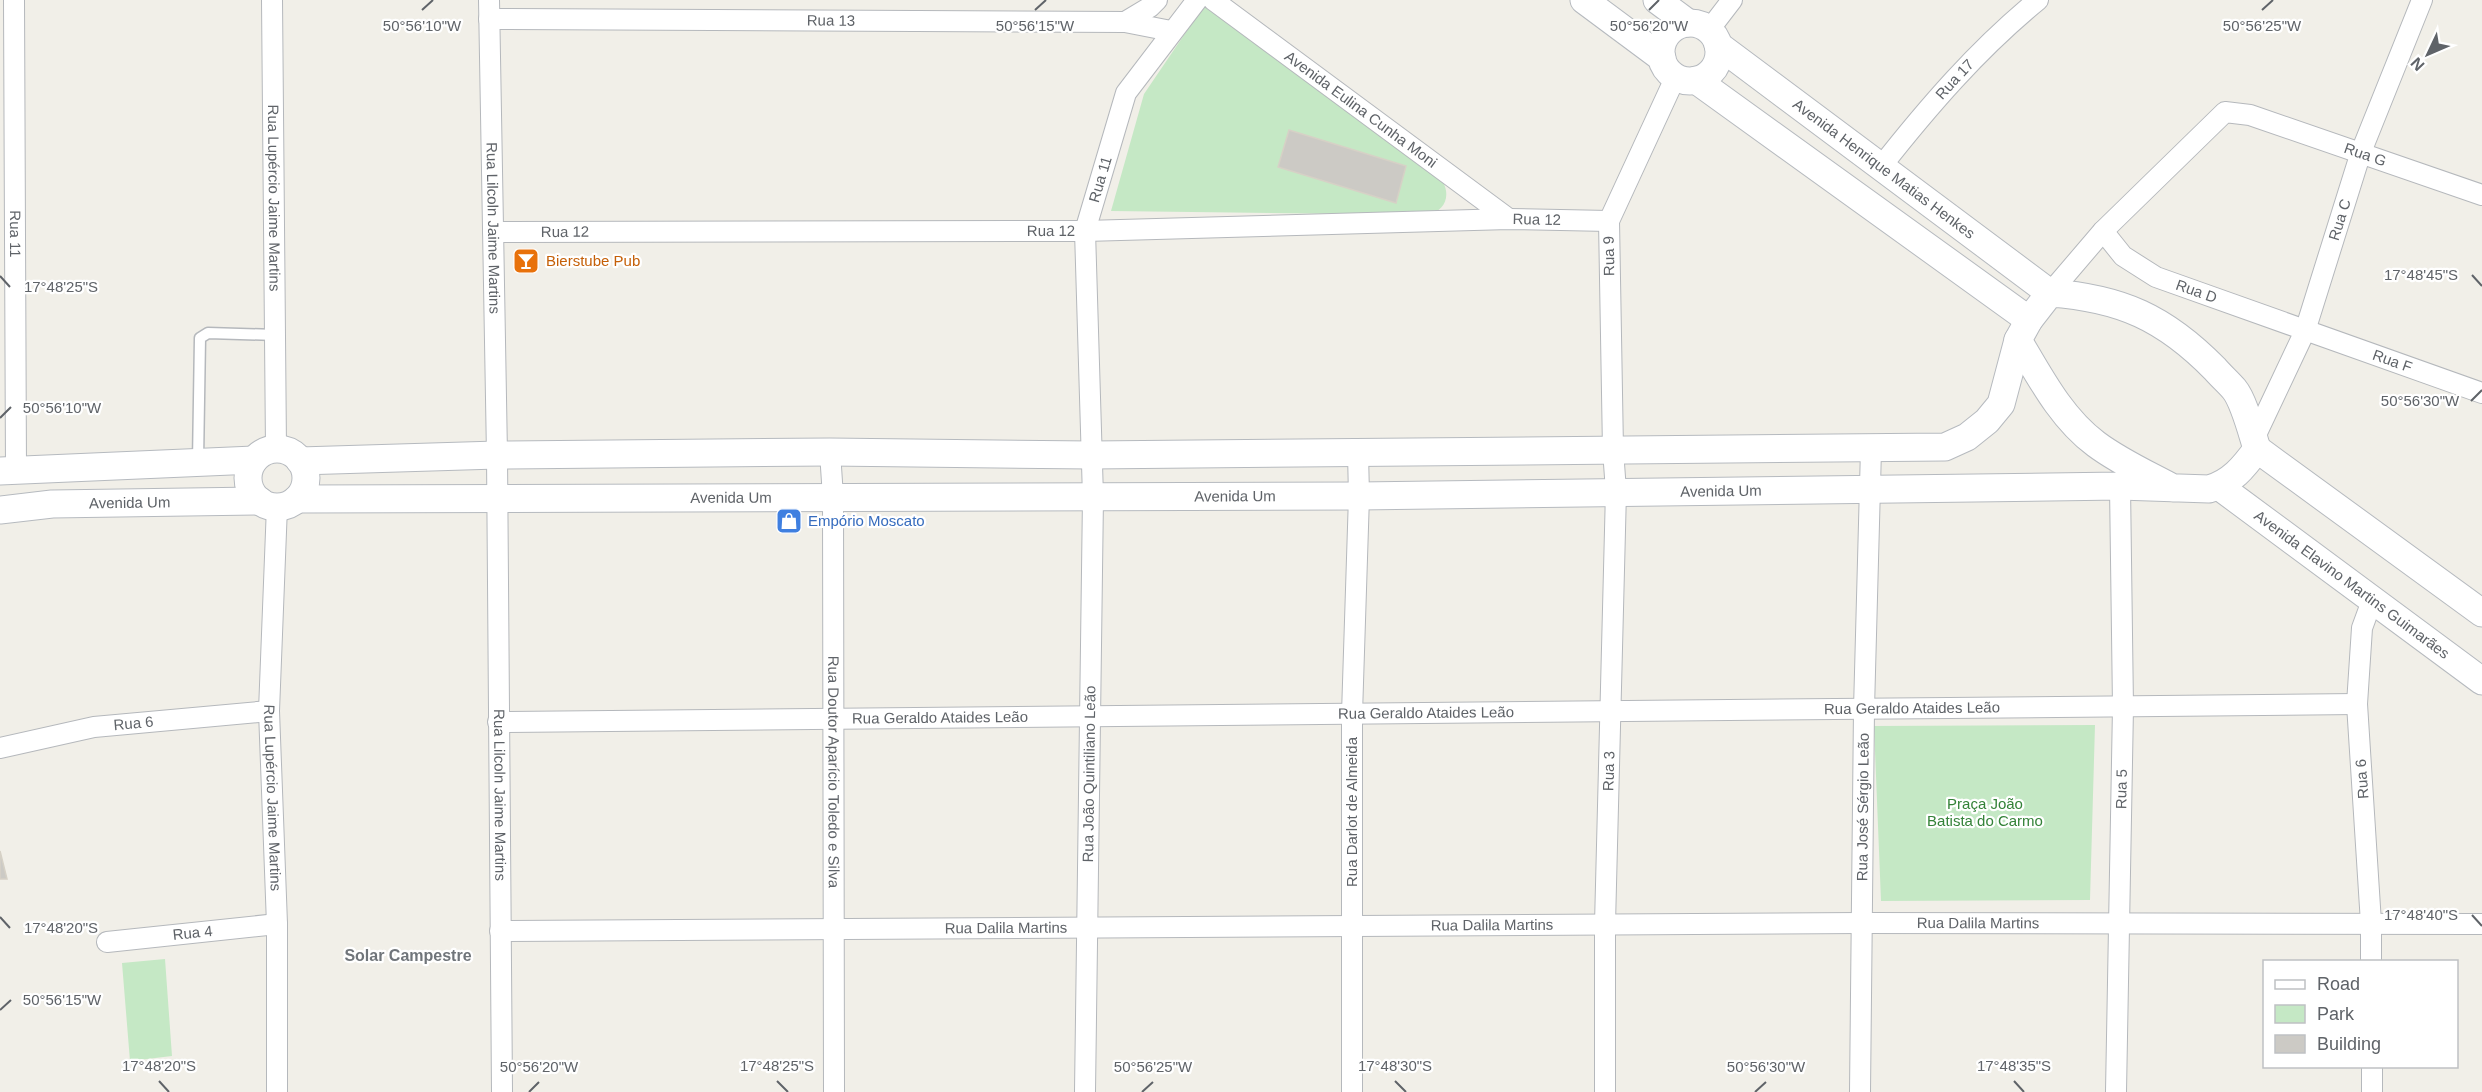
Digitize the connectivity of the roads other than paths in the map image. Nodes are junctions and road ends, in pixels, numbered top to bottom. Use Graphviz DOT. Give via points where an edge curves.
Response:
graph roads {
  1 [pos="14,0"];
  2 [pos="272,0"];
  3 [pos="1157,0"];
  4 [pos="1197,0"];
  5 [pos="1213,0"];
  6 [pos="1584,0"];
  7 [pos="1657,0"];
  8 [pos="1732,0"];
  9 [pos="2038,0"];
  10 [pos="2422,0"];
  11 [pos="489,9"];
  12 [pos="1125,22"];
  13 [pos="1172,31"];
  14 [pos="1705,33"];
  15 [pos="1678,71"];
  16 [pos="2361,152"];
  17 [pos="1880,168"];
  18 [pos="2482,195"];
  19 [pos="1509,219"];
  20 [pos="1609,221"];
  21 [pos="1085,231"];
  22 [pos="2103,231"];
  23 [pos="493,232"];
  24 [pos="2050,293"];
  25 [pos="2024,330"];
  26 [pos="2305,331"];
  27 [pos="276,335"];
  28 [pos="2482,393"];
  29 [pos="2256,444"];
  30 [pos="1870,449"];
  31 [pos="1613,450"];
  32 [pos="830,452"];
  33 [pos="1358,453"];
  34 [pos="265,455"];
  35 [pos="497,455"];
  36 [pos="1091,455"];
  37 [pos="198,461"];
  38 [pos="300,461"];
  39 [pos="8,470"];
  40 [pos="2120,486"];
  41 [pos="2220,487"];
  42 [pos="2173,488"];
  43 [pos="1870,489"];
  44 [pos="1616,491"];
  45 [pos="1359,496"];
  46 [pos="833,497"];
  47 [pos="1093,497"];
  48 [pos="497,498"];
  49 [pos="278,502"];
  50 [pos="0,510"];
  51 [pos="2373,598"];
  52 [pos="2482,613"];
  53 [pos="2482,681"];
  54 [pos="2357,704"];
  55 [pos="2123,707"];
  56 [pos="1864,709"];
  57 [pos="269,711"];
  58 [pos="1612,711"];
  59 [pos="1352,714"];
  60 [pos="1090,716"];
  61 [pos="833,719"];
  62 [pos="498,722"];
  63 [pos="0,748"];
  64 [pos="1861,923"];
  65 [pos="2120,923"];
  66 [pos="2371,923"];
  67 [pos="277,924"];
  68 [pos="1605,924"];
  69 [pos="2482,924"];
  70 [pos="1352,926"];
  71 [pos="1088,927"];
  72 [pos="834,928"];
  73 [pos="500,931"];
  74 [pos="107,942"];
  75 [pos="2371,960"];
  76 [pos="2372,1068"];
  77 [pos="277,1092"];
  78 [pos="502,1092"];
  79 [pos="834,1092"];
  80 [pos="1085,1092"];
  81 [pos="1352,1092"];
  82 [pos="1605,1092"];
  83 [pos="1860,1092"];
  84 [pos="2116,1092"];
  85 [pos="2372,1092"];
  1 -- 39 [label="street, Rua 11"];
  2 -- 27 [label="street, Rua Lupércio Jaime Martins"];
  3 -- 12 [label="street"];
  4 -- 13 [label="street, Rua 11"];
  5 -- 19 [label="street, Avenida Eulina Cunha Moni"];
  6 -- 15 [label="street"];
  7 -- 14 [label="street, Avenida Henrique Matias Henkes"];
  8 -- 14 [label="street"];
  9 -- 17 [label="street, Rua 17" via="1934,100"];
  10 -- 16 [label="street, Rua C"];
  11 -- 12 [label="street, Rua 13"];
  11 -- 23 [label="street, Rua Lilcoln Jaime Martins"];
  12 -- 13 [label="street, Rua 13"];
  13 -- 21 [label="street, Rua 11" via="1126,93"];
  14 -- 15 [label="street" via="1719,56 1715,66 1707,75"];
  14 -- 15 [label="street" via="1676,27 1668,33 1663,42"];
  14 -- 17 [label="street, Avenida Henrique Matias Henkes"];
  15 -- 20 [label="street, Rua 9"];
  15 -- 25 [label="street"];
  16 -- 18 [label="street, Rua G"];
  16 -- 22 [label="street, Rua G" via="2250,115 2225,112"];
  16 -- 26 [label="street, Rua C"];
  17 -- 24 [label="street, Avenida Henrique Matias Henkes"];
  19 -- 20 [label="street, Rua 12"];
  19 -- 21 [label="street, Rua 12"];
  20 -- 31 [label="street, Rua 9"];
  21 -- 23 [label="street, Rua 12"];
  21 -- 36 [label="street, Rua 11"];
  22 -- 24 [label="street"];
  22 -- 26 [label="street, Rua D" via="2123,256 2156,277"];
  23 -- 35 [label="street, Rua Lilcoln Jaime Martins"];
  24 -- 25 [label="street"];
  24 -- 29 [label="street" via="2082,295 2128,307 2183,338 2235,390"];
  25 -- 30 [label="street" via="2001,404 1987,421 1945,447"];
  25 -- 42 [label="street" via="2054,399 2095,443"];
  26 -- 28 [label="street, Rua F"];
  26 -- 29 [label="street, Rua C"];
  27 -- 34 [label="street, Rua Lupércio Jaime Martins" via="276,397"];
  27 -- 37 [label="lane" via="208,333 200,338"];
  29 -- 41 [label="street" via="2232,478"];
  29 -- 52 [label="street"];
  30 -- 31 [label="street"];
  30 -- 43 [label="street, Rua José Sérgio Leão"];
  31 -- 33 [label="street"];
  31 -- 44 [label="street, Rua 3"];
  32 -- 35 [label="street"];
  32 -- 36 [label="street"];
  32 -- 46 [label="street, Rua Doutor Aparício Toledo e Silva"];
  33 -- 36 [label="street"];
  33 -- 45 [label="street, Rua Darlot de Almeida"];
  34 -- 37 [label="street"];
  34 -- 38 [label="street" via="292,453"];
  34 -- 49 [label="street" via="249,468 248,480 252,492"];
  35 -- 38 [label="street"];
  35 -- 48 [label="street, Rua Lilcoln Jaime Martins"];
  36 -- 47 [label="street, Rua João Quintiliano Leão"];
  37 -- 39 [label="street"];
  38 -- 49 [label="street" via="306,482"];
  40 -- 42 [label="street, Avenida Um"];
  40 -- 43 [label="street, Avenida Um"];
  40 -- 55 [label="street, Rua 5"];
  41 -- 42 [label="street, Avenida Um"];
  41 -- 51 [label="street, Avenida Elavino Martins Guimarães"];
  43 -- 44 [label="street, Avenida Um"];
  43 -- 56 [label="street, Rua José Sérgio Leão"];
  44 -- 45 [label="street, Avenida Um"];
  44 -- 58 [label="street, Rua 3"];
  45 -- 47 [label="street, Avenida Um"];
  45 -- 59 [label="street, Rua Darlot de Almeida"];
  46 -- 47 [label="street, Avenida Um"];
  46 -- 48 [label="street, Avenida Um"];
  46 -- 61 [label="street, Rua Doutor Aparício Toledo e Silva"];
  47 -- 60 [label="street, Rua João Quintiliano Leão"];
  48 -- 49 [label="street, Avenida Um"];
  48 -- 62 [label="street, Rua Lilcoln Jaime Martins"];
  49 -- 50 [label="street, Avenida Um" via="52,504"];
  49 -- 57 [label="street, Rua Lupércio Jaime Martins"];
  51 -- 53 [label="street, Avenida Elavino Martins Guimarães"];
  51 -- 54 [label="street, Rua 6" via="2362,628"];
  54 -- 55 [label="street, Rua Geraldo Ataides Leão"];
  54 -- 66 [label="street, Rua 6"];
  55 -- 56 [label="street, Rua Geraldo Ataides Leão"];
  55 -- 65 [label="street, Rua 5"];
  56 -- 58 [label="street, Rua Geraldo Ataides Leão"];
  56 -- 64 [label="street, Rua José Sérgio Leão"];
  57 -- 63 [label="street, Rua 6" via="94,727"];
  57 -- 67 [label="street, Rua Lupércio Jaime Martins"];
  58 -- 59 [label="street, Rua Geraldo Ataides Leão"];
  58 -- 68 [label="street, Rua 3"];
  59 -- 60 [label="street, Rua Geraldo Ataides Leão"];
  59 -- 70 [label="street, Rua Darlot de Almeida"];
  60 -- 61 [label="street, Rua Geraldo Ataides Leão"];
  60 -- 71 [label="street, Rua João Quintiliano Leão"];
  61 -- 62 [label="street, Rua Geraldo Ataides Leão"];
  61 -- 72 [label="street, Rua Doutor Aparício Toledo e Silva"];
  62 -- 73 [label="street, Rua Lilcoln Jaime Martins"];
  64 -- 65 [label="street, Rua Dalila Martins"];
  64 -- 68 [label="street, Rua Dalila Martins"];
  64 -- 83 [label="street, Rua José Sérgio Leão"];
  65 -- 66 [label="street, Rua Dalila Martins"];
  65 -- 84 [label="street, Rua 5"];
  66 -- 69 [label="street, Rua Dalila Martins"];
  66 -- 75 [label="street, Rua 6"];
  67 -- 74 [label="street, Rua 4"];
  67 -- 77 [label="street, Rua Lupércio Jaime Martins"];
  68 -- 70 [label="street, Rua Dalila Martins"];
  68 -- 82 [label="street, Rua 3"];
  70 -- 71 [label="street, Rua Dalila Martins"];
  70 -- 81 [label="street, Rua Darlot de Almeida"];
  71 -- 72 [label="street, Rua Dalila Martins"];
  71 -- 80 [label="street, Rua João Quintiliano Leão"];
  72 -- 73 [label="street, Rua Dalila Martins"];
  72 -- 79 [label="street, Rua Doutor Aparício Toledo e Silva"];
  73 -- 78 [label="street, Rua Lilcoln Jaime Martins"];
  76 -- 85 [label="street"];
}
